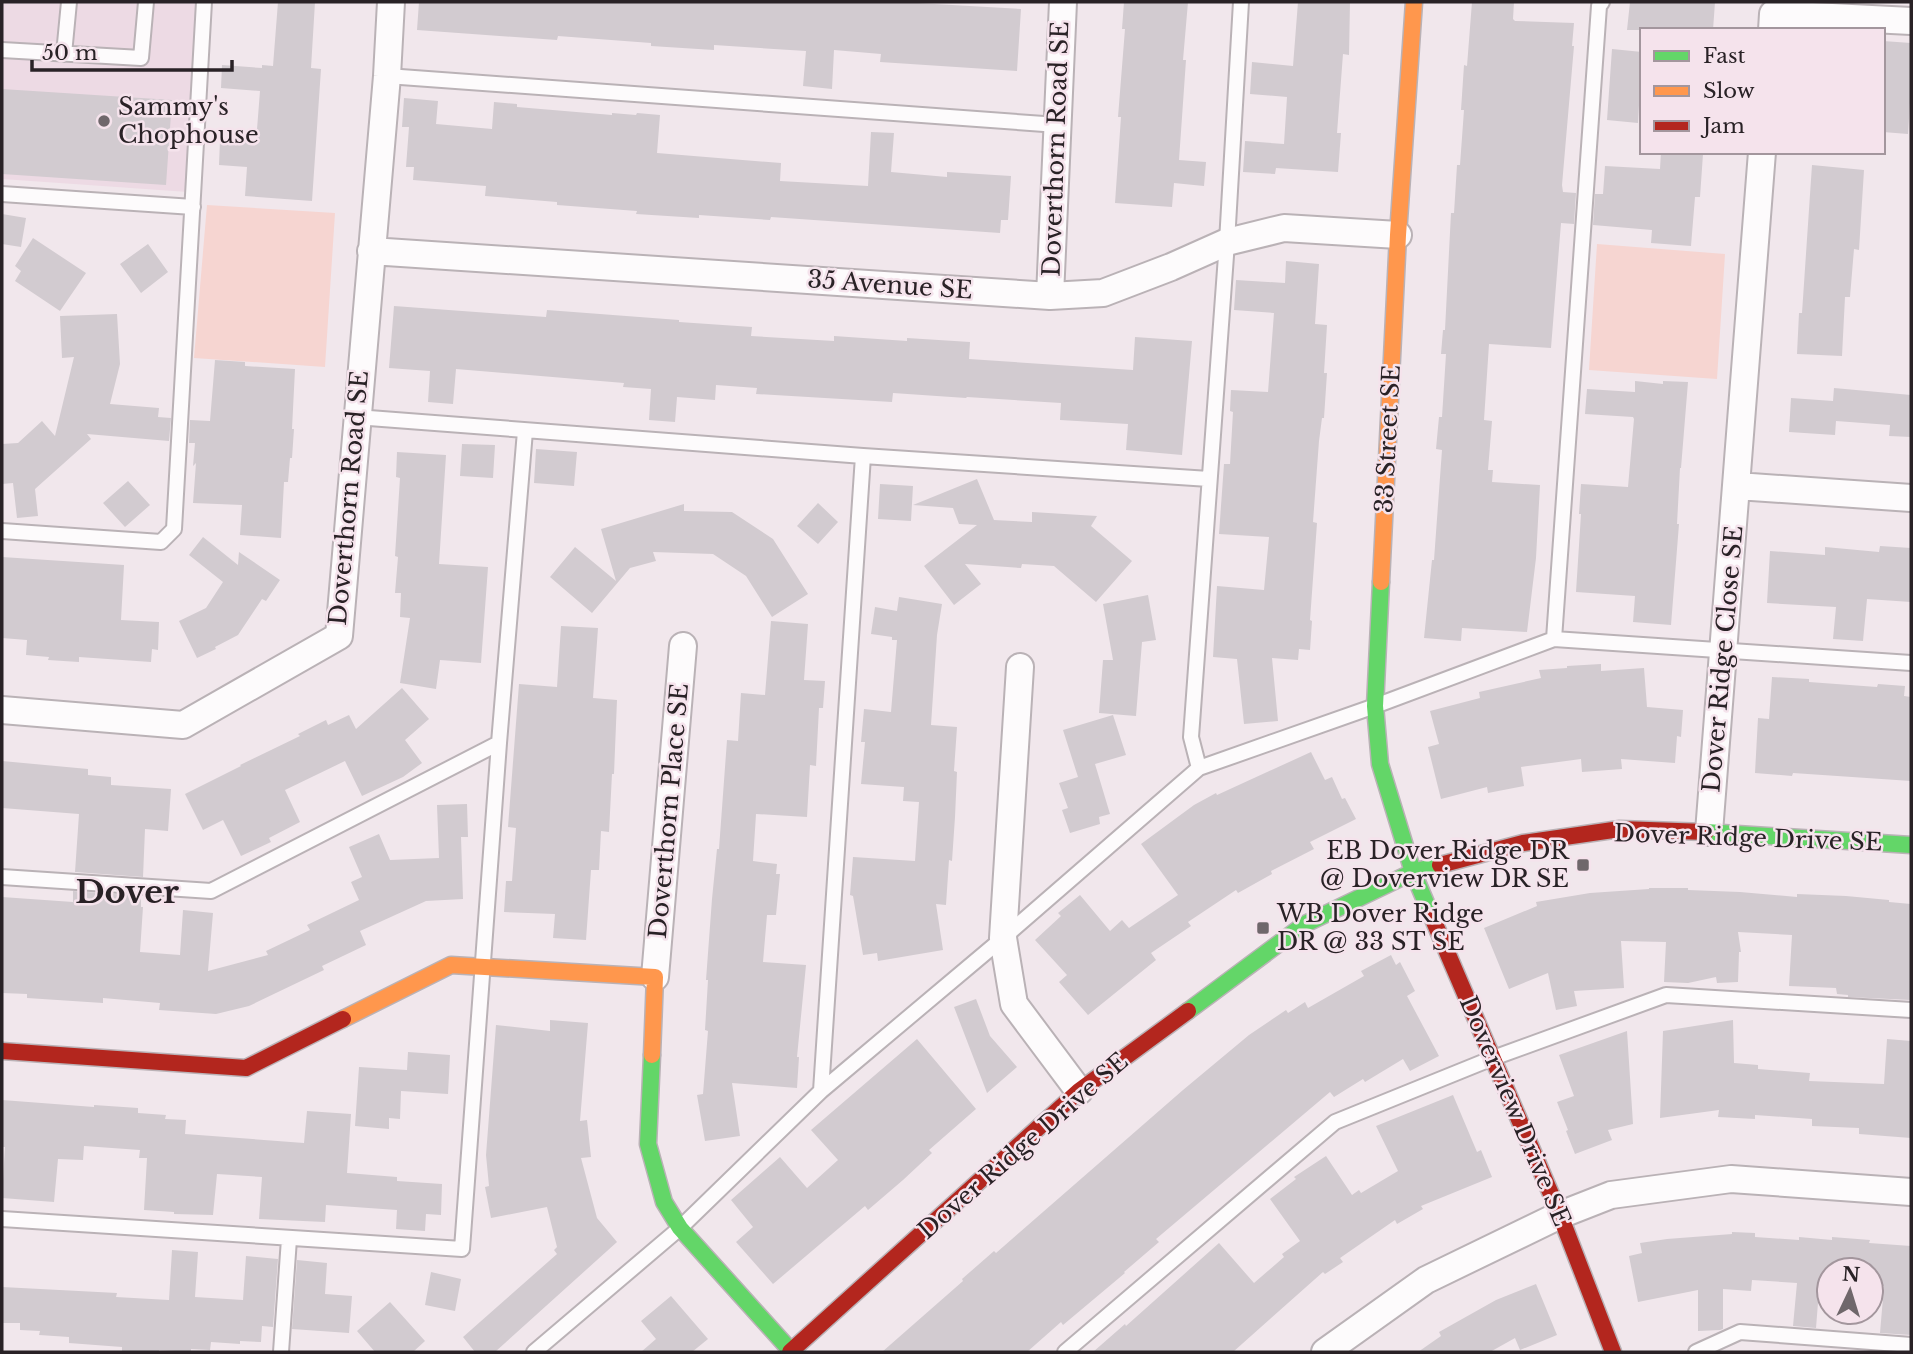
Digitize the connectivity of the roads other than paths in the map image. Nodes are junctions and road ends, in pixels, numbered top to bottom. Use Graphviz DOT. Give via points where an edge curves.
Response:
graph roads {
  1 [pos="69,2"];
  2 [pos="146,2"];
  3 [pos="204,2"];
  4 [pos="391,2"];
  5 [pos="1063,2"];
  6 [pos="1241,2"];
  7 [pos="1414,2"];
  8 [pos="1602,2"];
  9 [pos="1768,15"];
  10 [pos="1911,21"];
  11 [pos="2,50"];
  12 [pos="64,54"];
  13 [pos="387,76"];
  14 [pos="1058,125"];
  15 [pos="1762,154"];
  16 [pos="2,194"];
  17 [pos="193,207"];
  18 [pos="1398,235"];
  19 [pos="1227,242"];
  20 [pos="371,251"];
  21 [pos="1050,296"];
  22 [pos="356,417"];
  23 [pos="525,431"];
  24 [pos="863,456"];
  25 [pos="1209,479"];
  26 [pos="1737,486"];
  27 [pos="1911,498"];
  28 [pos="2,531"];
  29 [pos="1554,639"];
  30 [pos="683,646"];
  31 [pos="1723,650"];
  32 [pos="1911,663"];
  33 [pos="1020,667"];
  34 [pos="1375,706"];
  35 [pos="2,710"];
  36 [pos="499,743"];
  37 [pos="1199,768"];
  38 [pos="1709,832"];
  39 [pos="1911,845"];
  40 [pos="1413,872"];
  41 [pos="2,877"];
  42 [pos="1003,938"];
  43 [pos="483,968"];
  44 [pos="654,976"];
  45 [pos="1911,1010"];
  46 [pos="2,1051"];
  47 [pos="1493,1058"];
  48 [pos="821,1091"];
  49 [pos="1079,1091"];
  50 [pos="1911,1192"];
  51 [pos="1560,1215"];
  52 [pos="2,1219"];
  53 [pos="680,1228"];
  54 [pos="289,1239"];
  55 [pos="1911,1345"];
  56 [pos="281,1352"];
  57 [pos="534,1352"];
  58 [pos="791,1352"];
  59 [pos="1065,1352"];
  60 [pos="1325,1352"];
  61 [pos="1613,1352"];
  62 [pos="1696,1352"];
  1 -- 12 [label="lane"];
  2 -- 12 [label="lane" via="141,58"];
  3 -- 17 [label="lane"];
  4 -- 13 [label="street, Doverthorn Road SE"];
  5 -- 14 [label="street, Doverthorn Road SE"];
  6 -- 19 [label="lane"];
  7 -- 18 [label="street, 33 Street SE"];
  8 -- 29 [label="lane"];
  9 -- 10 [label="street"];
  11 -- 12 [label="lane"];
  13 -- 14 [label="lane"];
  13 -- 20 [label="street, Doverthorn Road SE"];
  14 -- 21 [label="street, Doverthorn Road SE"];
  15 -- 26 [label="street, Dover Ridge Close SE"];
  16 -- 17 [label="lane"];
  17 -- 28 [label="lane" via="174,529 161,542"];
  18 -- 19 [label="street, 35 Avenue SE" via="1284,228"];
  18 -- 34 [label="street, 33 Street SE"];
  19 -- 21 [label="street, 35 Avenue SE" via="1104,293"];
  19 -- 25 [label="lane"];
  20 -- 21 [label="street, 35 Avenue SE"];
  20 -- 22 [label="street, Doverthorn Road SE"];
  22 -- 23 [label="lane"];
  22 -- 35 [label="street, Doverthorn Road SE" via="339,636 183,724"];
  23 -- 24 [label="lane"];
  23 -- 36 [label="lane"];
  24 -- 25 [label="lane"];
  24 -- 48 [label="lane"];
  25 -- 37 [label="lane" via="1191,737"];
  26 -- 27 [label="street"];
  26 -- 31 [label="street, Dover Ridge Close SE"];
  29 -- 31 [label="lane"];
  29 -- 34 [label="lane"];
  30 -- 44 [label="street, Doverthorn Place SE"];
  31 -- 32 [label="lane"];
  31 -- 38 [label="street, Dover Ridge Close SE"];
  33 -- 42 [label="street"];
  34 -- 37 [label="lane"];
  34 -- 40 [label="street, 33 Street SE" via="1380,764"];
  36 -- 41 [label="lane" via="211,891"];
  36 -- 43 [label="lane"];
  37 -- 42 [label="lane"];
  38 -- 39 [label="street, Dover Ridge Drive SE"];
  38 -- 40 [label="street, Dover Ridge Drive SE" via="1620,829 1524,843"];
  40 -- 47 [label="street, Doverview Drive SE"];
  40 -- 49 [label="street, Dover Ridge Drive SE" via="1305,925"];
  42 -- 48 [label="lane"];
  42 -- 49 [label="street" via="1014,1004"];
  43 -- 44 [label="street"];
  43 -- 46 [label="street" via="451,965 246,1068"];
  43 -- 54 [label="lane" via="462,1249"];
  44 -- 53 [label="street" via="648,1144 664,1202"];
  45 -- 47 [label="lane" via="1666,995"];
  47 -- 51 [label="street, Doverview Drive SE"];
  47 -- 59 [label="lane" via="1335,1122"];
  48 -- 53 [label="lane"];
  49 -- 58 [label="street, Dover Ridge Drive SE"];
  50 -- 51 [label="street" via="1731,1179 1611,1195"];
  51 -- 60 [label="street" via="1426,1280"];
  51 -- 61 [label="street, Doverview Drive SE"];
  52 -- 54 [label="lane"];
  53 -- 57 [label="lane"];
  53 -- 58 [label="street"];
  54 -- 56 [label="lane"];
  55 -- 62 [label="lane" via="1740,1332"];
}
